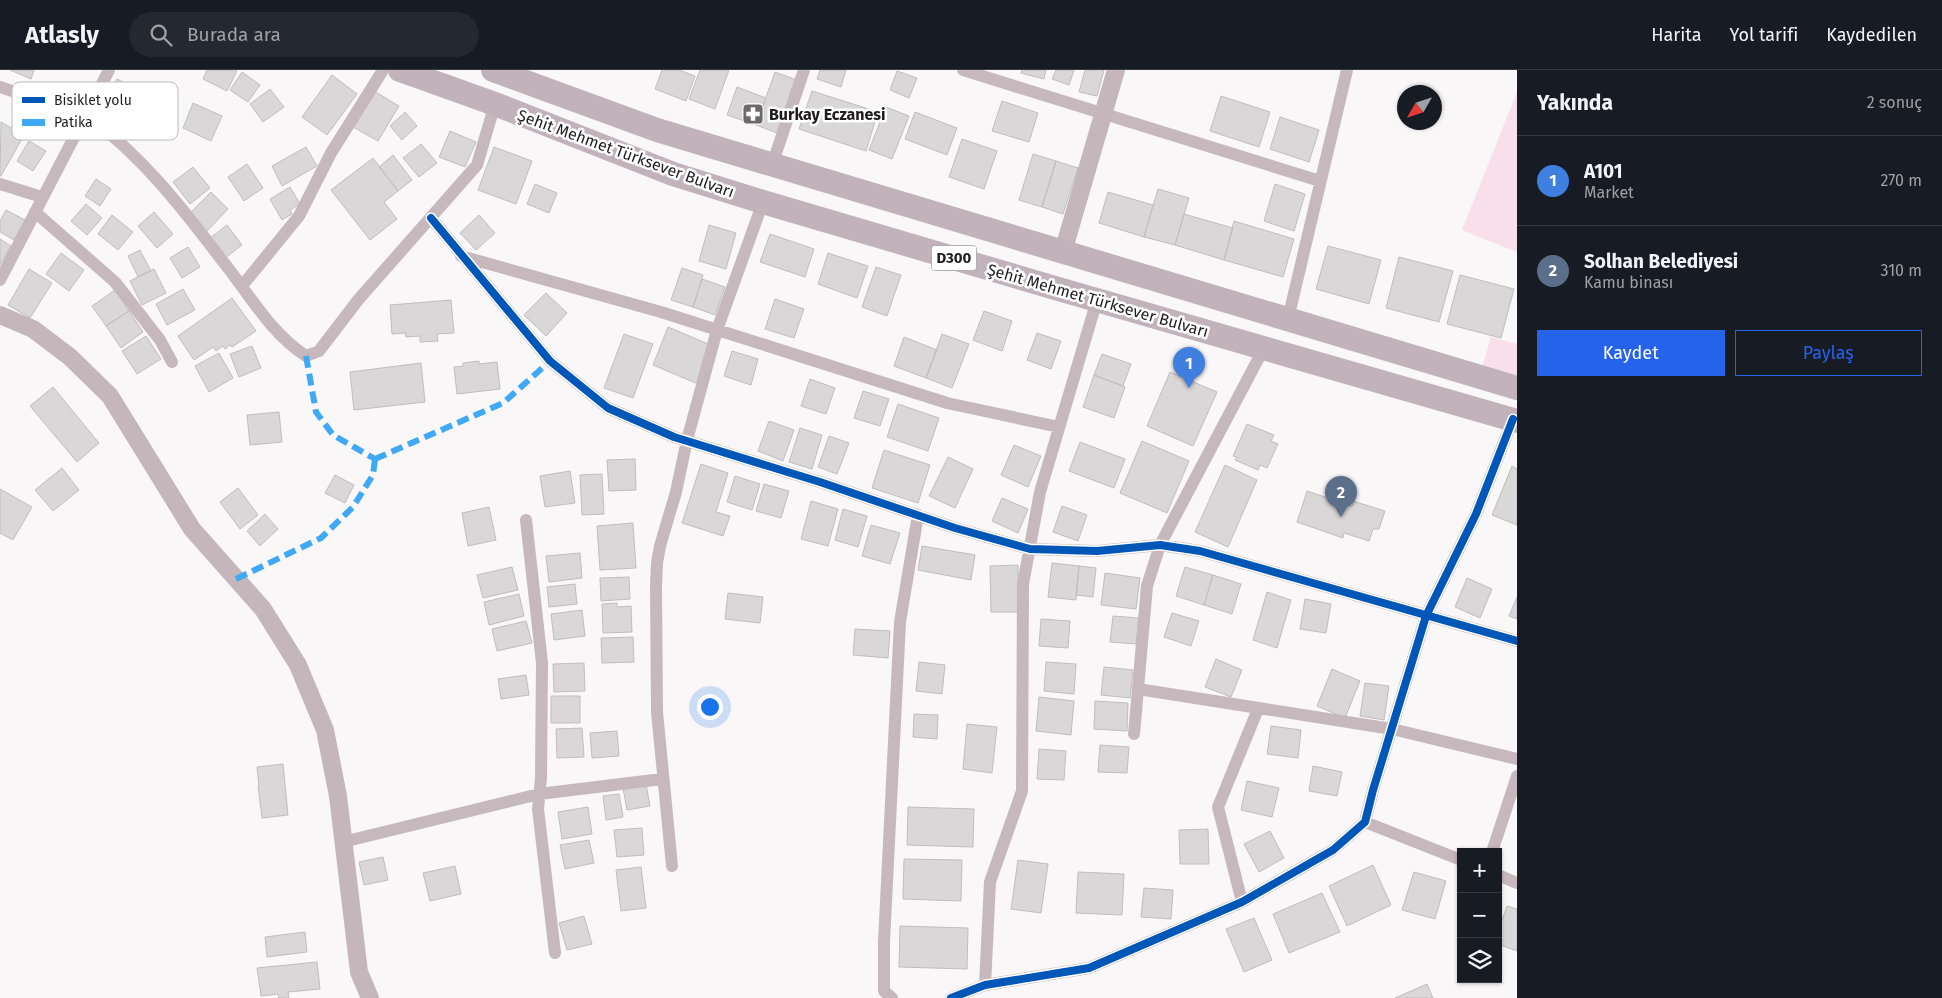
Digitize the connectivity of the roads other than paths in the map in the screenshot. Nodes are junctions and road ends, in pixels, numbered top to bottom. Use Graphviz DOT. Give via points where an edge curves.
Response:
graph roads {
  1 [pos="109,70"];
  2 [pos="383,70"];
  3 [pos="400,70"];
  4 [pos="493,70"];
  5 [pos="804,70"];
  6 [pos="963,70"];
  7 [pos="1116,70"];
  8 [pos="1347,70"];
  9 [pos="103,82"];
  10 [pos="0,87"];
  11 [pos="12,91"];
  12 [pos="495,104"];
  13 [pos="1103,114"];
  14 [pos="72,140"];
  15 [pos="118,140"];
  16 [pos="772,165"];
  17 [pos="1320,182"];
  18 [pos="0,184"];
  19 [pos="42,197"];
  20 [pos="763,202"];
  21 [pos="35,212"];
  22 [pos="431,218"];
  23 [pos="1063,252"];
  24 [pos="461,256"];
  25 [pos="0,280"];
  26 [pos="242,286"];
  27 [pos="1097,300"];
  28 [pos="0,315"];
  29 [pos="1288,320"];
  30 [pos="717,330"];
  31 [pos="1264,348"];
  32 [pos="1400,353"];
  33 [pos="172,362"];
  34 [pos="1388,384"];
  35 [pos="1517,388"];
  36 [pos="1515,420"];
  37 [pos="1059,427"];
  38 [pos="687,440"];
  39 [pos="918,515"];
  40 [pos="526,520"];
  41 [pos="1160,544"];
  42 [pos="1030,549"];
  43 [pos="1426,616"];
  44 [pos="1517,642"];
  45 [pos="1138,689"];
  46 [pos="1258,709"];
  47 [pos="1392,729"];
  48 [pos="1134,734"];
  49 [pos="1517,760"];
  50 [pos="1517,776"];
  51 [pos="662,778"];
  52 [pos="539,794"];
  53 [pos="1365,822"];
  54 [pos="344,842"];
  55 [pos="1493,848"];
  56 [pos="1457,858"];
  57 [pos="672,866"];
  58 [pos="1502,877"];
  59 [pos="1517,883"];
  60 [pos="1242,902"];
  61 [pos="555,953"];
  62 [pos="985,985"];
  63 [pos="370,998"];
  64 [pos="892,998"];
  65 [pos="951,998"];
  1 -- 9 [label="street"];
  2 -- 26 [label="street" via="331,153 299,216"];
  3 -- 12 [label="highway, Şehit Mehmet Türksever Bulvarı / D300"];
  4 -- 16 [label="highway, Şehit Mehmet Türksever Bulvarı / D300" via="657,130"];
  5 -- 16 [label="street"];
  6 -- 13 [label="street"];
  7 -- 13 [label="street"];
  8 -- 17 [label="street"];
  10 -- 11 [label="street"];
  12 -- 20 [label="highway, Şehit Mehmet Türksever Bulvarı / D300" via="673,174"];
  12 -- 22 [label="street" via="477,165"];
  13 -- 17 [label="street"];
  13 -- 23 [label="street"];
  14 -- 19 [label="street"];
  15 -- 26 [label="street" via="150,170"];
  16 -- 23 [label="highway, Şehit Mehmet Türksever Bulvarı / D300"];
  17 -- 29 [label="street"];
  18 -- 19 [label="street"];
  19 -- 21 [label="street"];
  20 -- 27 [label="highway, Şehit Mehmet Türksever Bulvarı / D300"];
  20 -- 30 [label="street"];
  21 -- 25 [label="street"];
  21 -- 33 [label="street" via="115,282 160,340"];
  22 -- 24 [label="street"];
  22 -- 26 [label="street" via="358,300 319,351 306,356 275,330"];
  23 -- 29 [label="highway, Şehit Mehmet Türksever Bulvarı / D300"];
  24 -- 30 [label="street"];
  24 -- 38 [label="street" via="550,361 608,408"];
  27 -- 31 [label="highway, Şehit Mehmet Türksever Bulvarı / D300"];
  27 -- 37 [label="street"];
  28 -- 54 [label="street" via="33,329 70,357 110,396 192,528 263,609 298,665 325,730"];
  29 -- 32 [label="highway, Şehit Mehmet Türksever Bulvarı / D300"];
  30 -- 37 [label="street" via="947,403"];
  30 -- 38 [label="street"];
  31 -- 34 [label="highway, Şehit Mehmet Türksever Bulvarı / D300"];
  31 -- 41 [label="street"];
  32 -- 34 [label="highway"];
  32 -- 35 [label="highway, Şehit Mehmet Türksever Bulvarı / D300"];
  34 -- 36 [label="highway, Şehit Mehmet Türksever Bulvarı / D300"];
  36 -- 43 [label="street" via="1476,514"];
  37 -- 42 [label="street" via="1040,492"];
  38 -- 39 [label="street"];
  38 -- 51 [label="street" via="657,563 657,712"];
  39 -- 42 [label="street"];
  39 -- 64 [label="street" via="900,622 884,942 884,991"];
  40 -- 52 [label="street" via="542,663"];
  41 -- 42 [label="street" via="1097,551"];
  41 -- 43 [label="street" via="1200,550"];
  41 -- 45 [label="street" via="1147,586"];
  42 -- 62 [label="street" via="1023,584 1022,791 990,882"];
  43 -- 44 [label="street"];
  43 -- 47 [label="street"];
  45 -- 46 [label="street"];
  45 -- 48 [label="street"];
  46 -- 47 [label="street"];
  46 -- 60 [label="street" via="1218,807"];
  47 -- 49 [label="street"];
  47 -- 53 [label="street"];
  50 -- 55 [label="street"];
  51 -- 52 [label="street"];
  51 -- 57 [label="street"];
  52 -- 54 [label="street"];
  52 -- 61 [label="street"];
  53 -- 56 [label="street"];
  53 -- 60 [label="street" via="1333,850"];
  54 -- 63 [label="street" via="359,972"];
  58 -- 59 [label="street"];
  60 -- 62 [label="street" via="1089,968"];
  62 -- 65 [label="street"];
}
